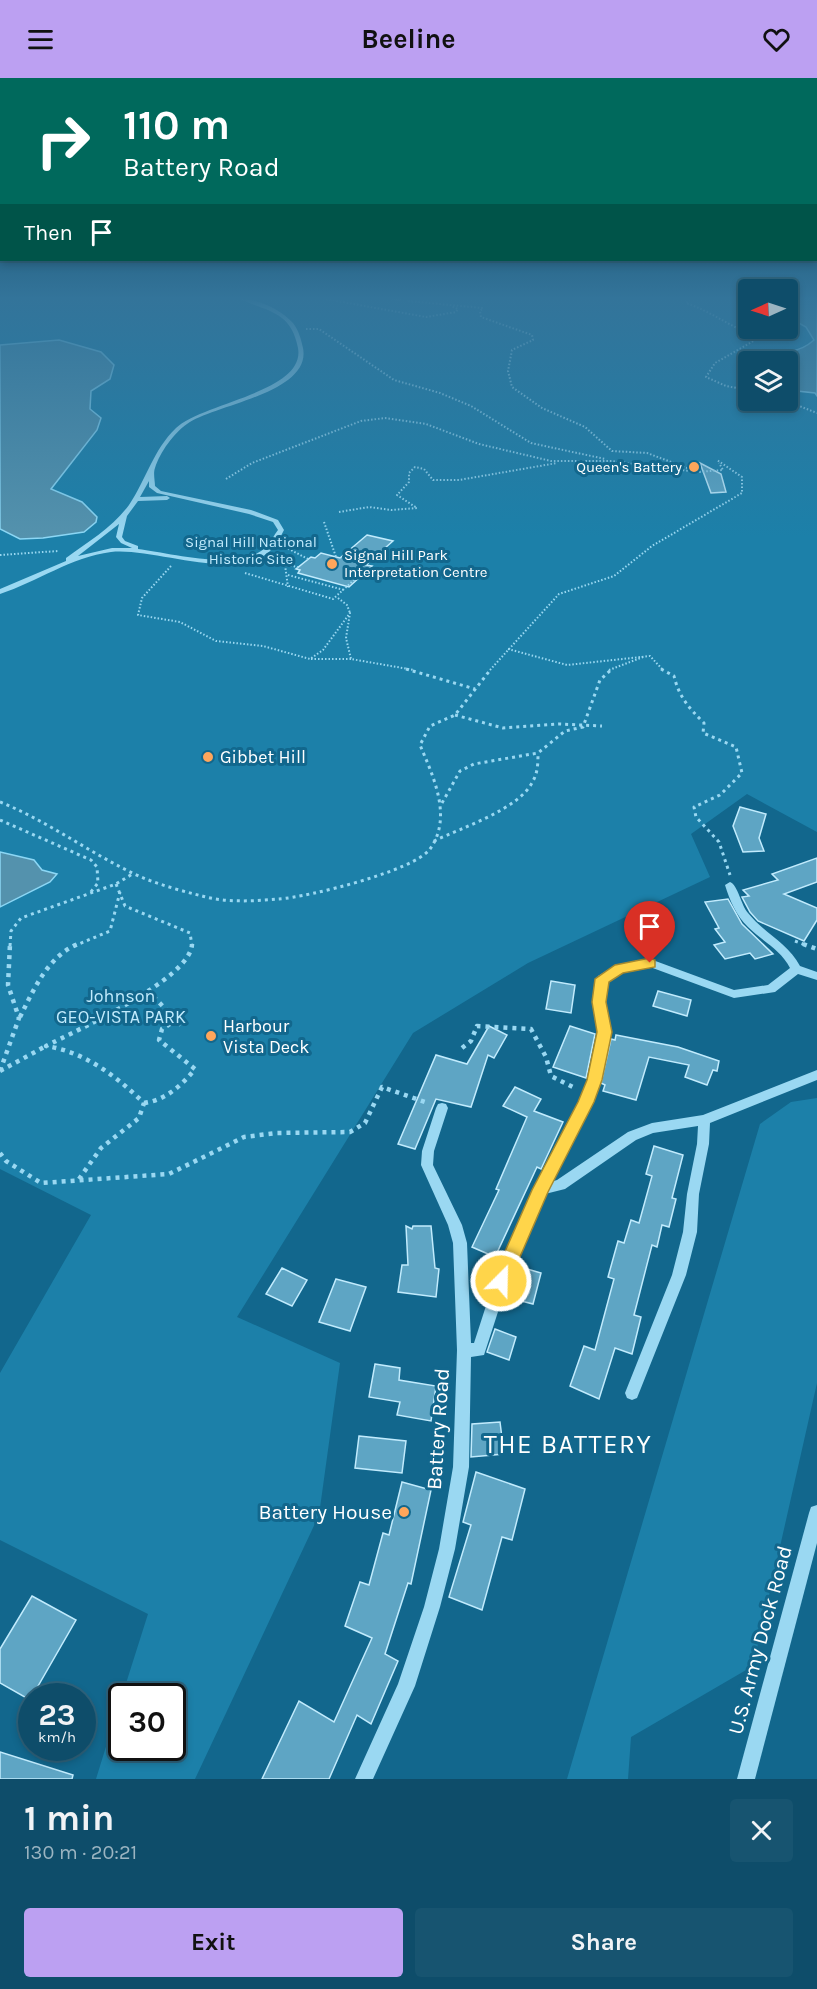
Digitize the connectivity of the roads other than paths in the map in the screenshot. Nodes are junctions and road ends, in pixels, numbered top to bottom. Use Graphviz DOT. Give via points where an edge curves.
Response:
graph roads {
  1 [pos="283,378"];
  2 [pos="151,468"];
  3 [pos="179,497"];
  4 [pos="136,499"];
  5 [pos="126,514"];
  6 [pos="141,549"];
  7 [pos="64,564"];
  8 [pos="0,592"];
  9 [pos="730,885"];
  10 [pos="796,969"];
  11 [pos="817,976"];
  12 [pos="817,1075"];
  13 [pos="442,1108"];
  14 [pos="704,1120"];
  15 [pos="540,1190"];
  16 [pos="464,1350"];
  17 [pos="632,1394"];
  18 [pos="817,1513"];
  19 [pos="364,1779"];
  20 [pos="746,1779"];
  1 -- 2 [label="street" via="254,398 187,422 170,438"];
  2 -- 3 [label="street" via="154,489"];
  2 -- 4 [label="street"];
  3 -- 4 [label="street"];
  3 -- 6 [label="street" via="271,518 281,530 277,543 249,560 216,562"];
  4 -- 5 [label="street"];
  5 -- 6 [label="street" via="119,537"];
  5 -- 7 [label="street"];
  6 -- 7 [label="street" via="111,550"];
  7 -- 8 [label="street"];
  9 -- 10 [label="street" via="731,895 746,918 792,959"];
  10 -- 11 [label="street"];
  10 -- 15 [label="street, Battery Road" via="771,989 735,994 650,963 610,972 599,989 604,1032 591,1090"];
  12 -- 14 [label="street"];
  13 -- 16 [label="street" via="427,1165 460,1243"];
  14 -- 15 [label="street" via="652,1128 632,1136 560,1185"];
  14 -- 17 [label="street" via="679,1275"];
  15 -- 16 [label="street, Battery Road" via="501,1281 479,1350"];
  16 -- 19 [label="street, Battery Road" via="461,1467 447,1549 406,1686"];
  18 -- 20 [label="street, U.S. Army Dock Road"];
}
